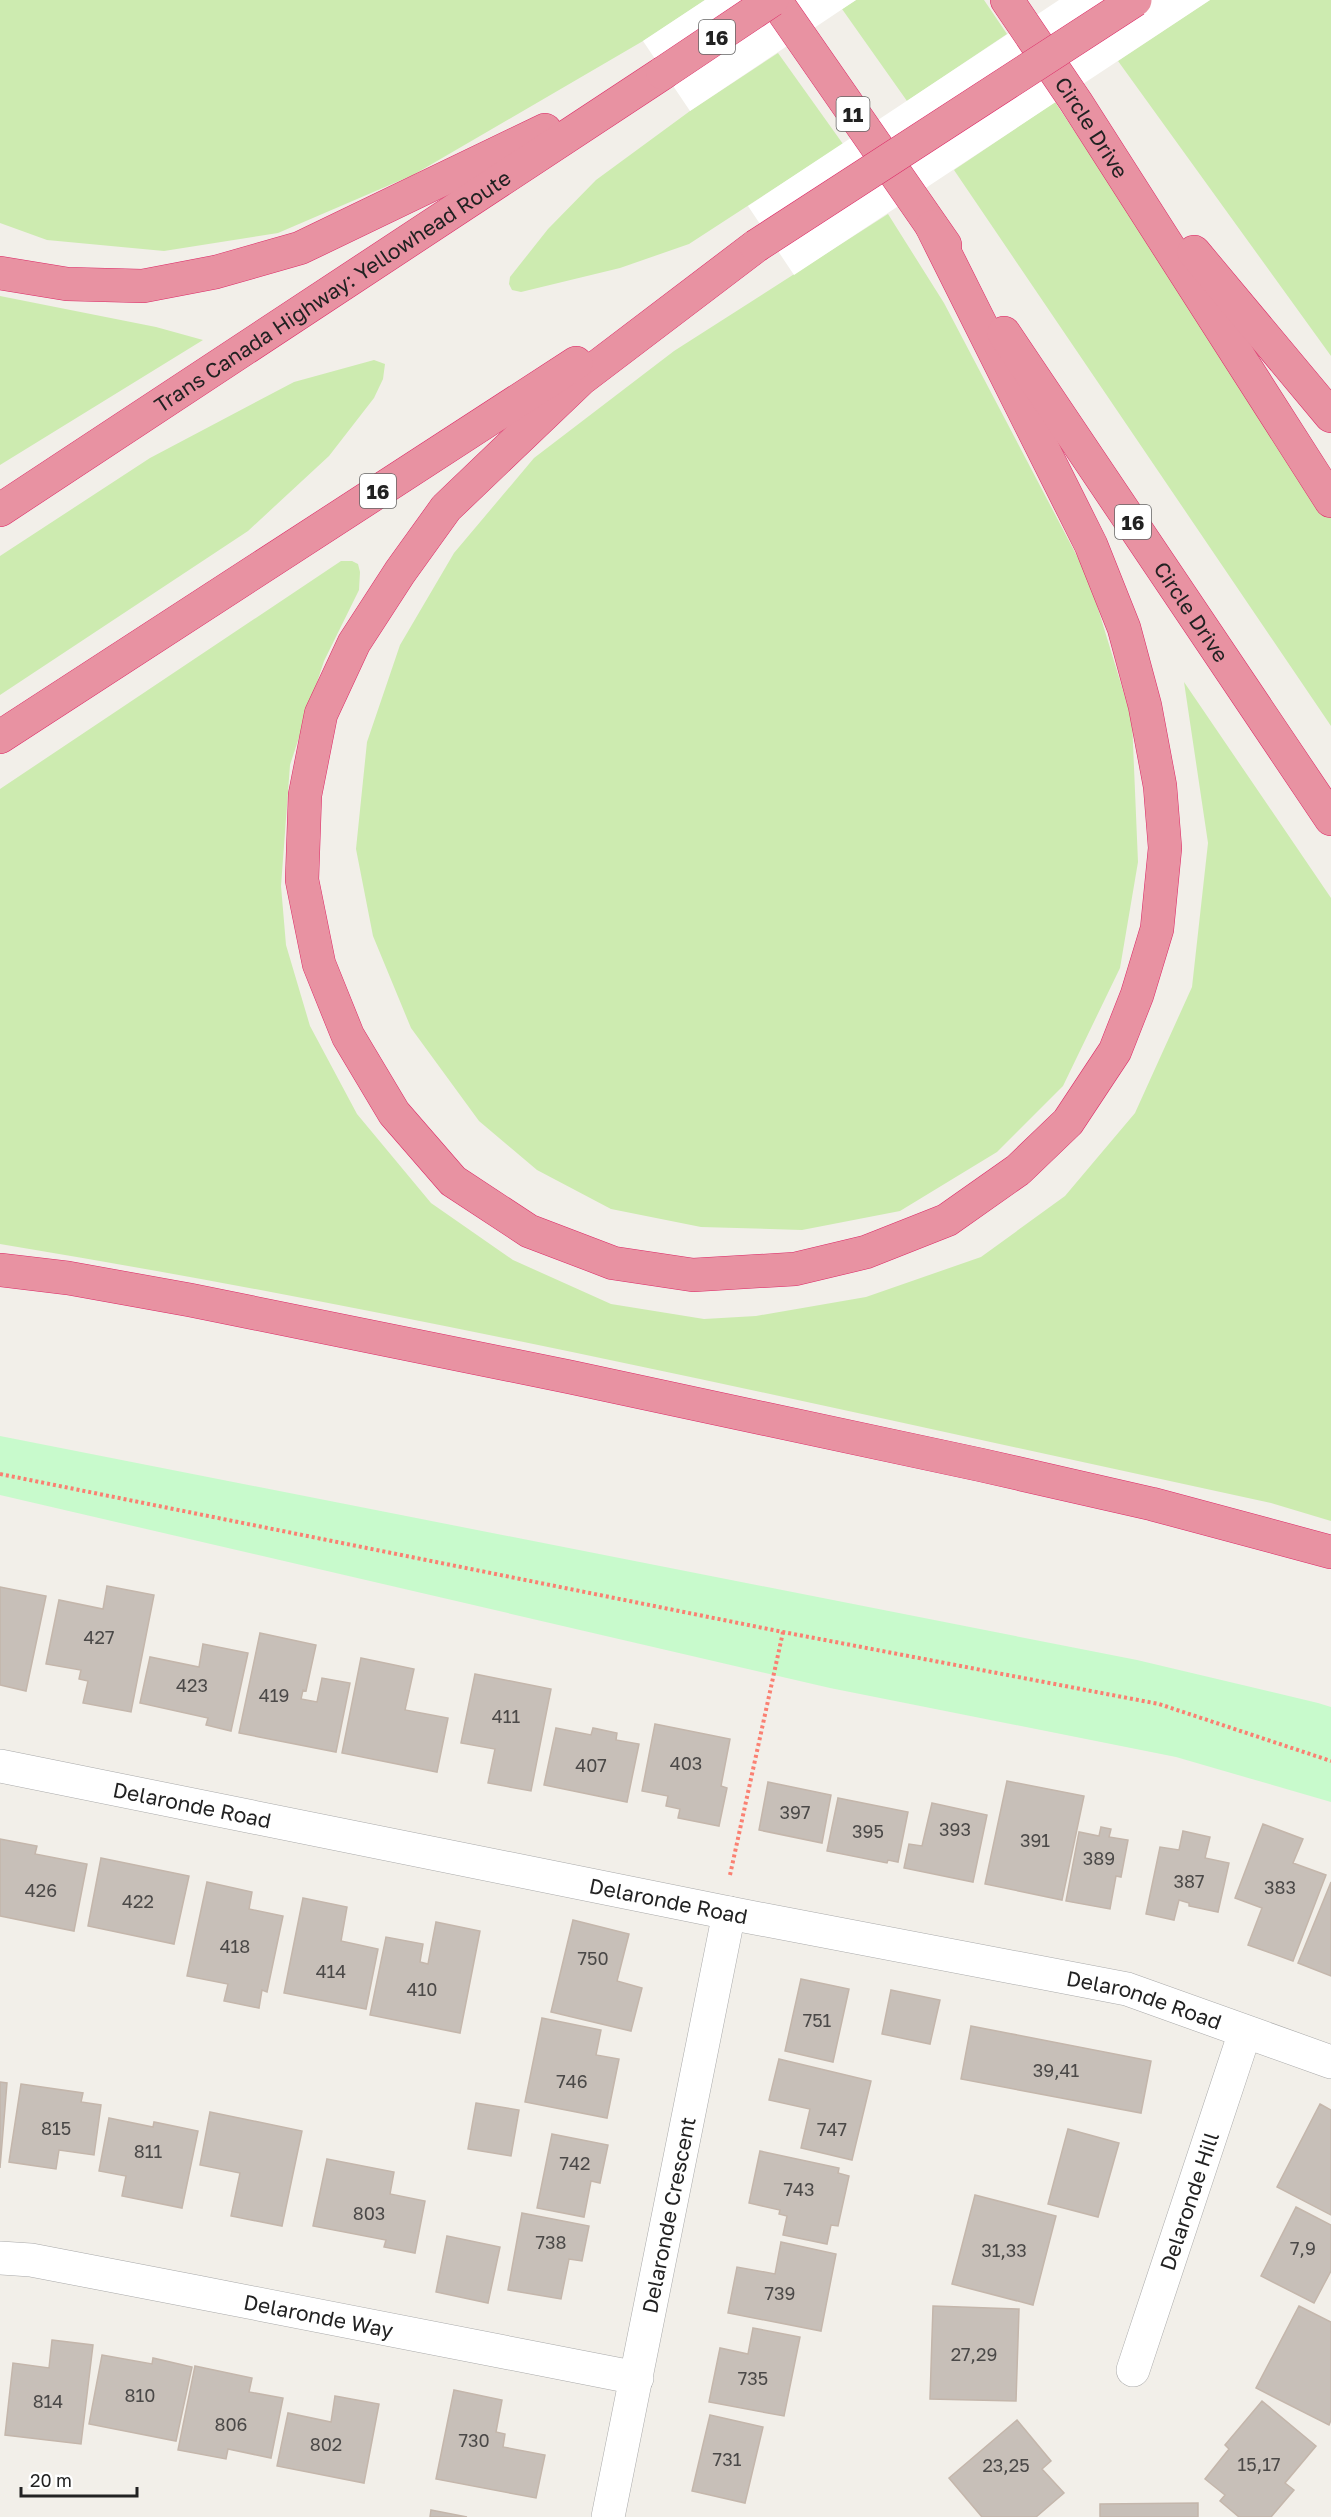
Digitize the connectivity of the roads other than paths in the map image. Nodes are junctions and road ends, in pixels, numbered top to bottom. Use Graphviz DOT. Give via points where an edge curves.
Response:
graph roads {
  1 [pos="765,0"];
  2 [pos="773,0"];
  3 [pos="1007,0"];
  4 [pos="1135,0"];
  5 [pos="663,73"];
  6 [pos="824,73"];
  7 [pos="1076,102"];
  8 [pos="932,227"];
  9 [pos="756,246"];
  10 [pos="0,273"];
  11 [pos="1331,416"];
  12 [pos="1331,501"];
  13 [pos="0,510"];
  14 [pos="0,737"];
  15 [pos="1331,819"];
  16 [pos="0,1270"];
  17 [pos="1331,1552"];
  18 [pos="0,1766"];
  19 [pos="729,1913"];
  20 [pos="1245,2032"];
  21 [pos="1331,2062"];
  22 [pos="0,2258"];
  23 [pos="1133,2370"];
  24 [pos="637,2378"];
  25 [pos="608,2517"];
  1 -- 6 [label="highway"];
  2 -- 5 [label="highway, 16, bridge"];
  2 -- 6 [label="highway, 11"];
  3 -- 7 [label="highway, Circle Drive"];
  4 -- 9 [label="highway, Circle Drive / 16, bridge"];
  5 -- 10 [label="highway" via="300,248 216,272 142,286 68,284"];
  5 -- 13 [label="highway, Trans Canada Highway: Yellowhead Route / 16"];
  6 -- 8 [label="highway, 11"];
  7 -- 11 [label="highway" via="1219,284"];
  7 -- 12 [label="highway, Circle Drive"];
  8 -- 9 [label="highway" via="1091,546 1124,628 1145,706 1160,786 1165,848 1157,929 1115,1051 1068,1122 1018,1170 948,1220 866,1252 795,1269 693,1275 613,1263 529,1231 453,1181 394,1113 348,1036 319,964 302,880 305,795 321,714 354,643 446,508 581,379"];
  8 -- 15 [label="highway, Circle Drive / 16"];
  9 -- 14 [label="highway, 16"];
  16 -- 17 [label="highway" via="179,1298 570,1377 1049,1480"];
  18 -- 19 [label="street, Delaronde Road"];
  19 -- 20 [label="street, Delaronde Road" via="1127,1989"];
  19 -- 24 [label="street, Delaronde Crescent"];
  20 -- 21 [label="street, Delaronde Road"];
  20 -- 23 [label="street, Delaronde Hill"];
  22 -- 24 [label="street, Delaronde Way" via="31,2260 164,2285"];
  24 -- 25 [label="street, Delaronde Crescent"];
}
